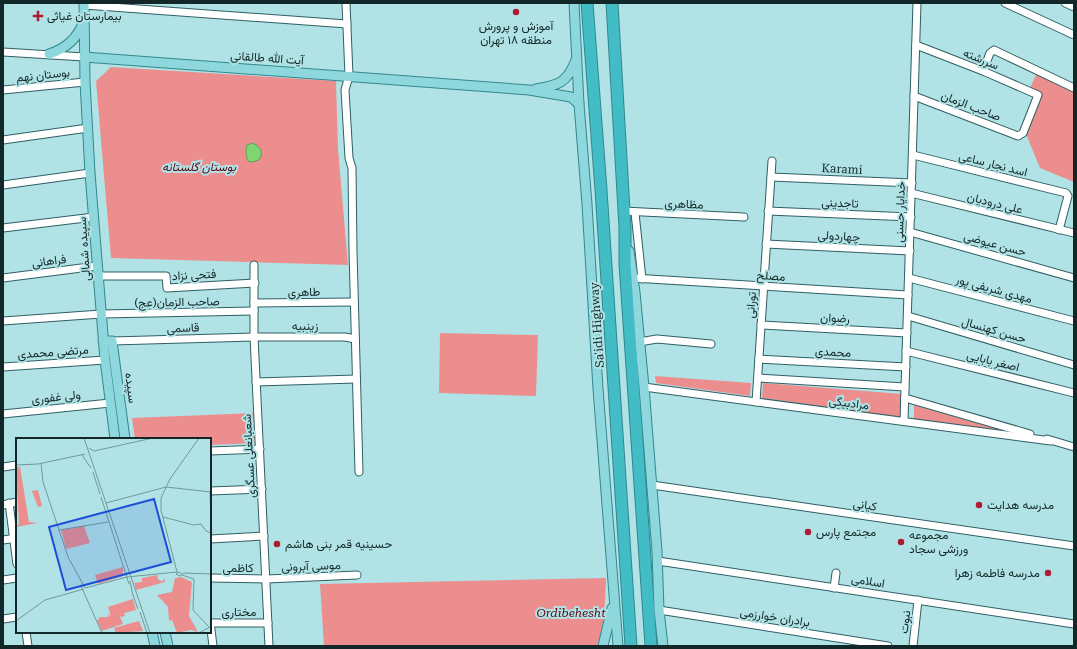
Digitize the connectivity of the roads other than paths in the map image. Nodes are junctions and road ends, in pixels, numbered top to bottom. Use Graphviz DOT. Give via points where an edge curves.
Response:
graph roads {
  1 [pos="346,3"];
  2 [pos="574,3"];
  3 [pos="587,3"];
  4 [pos="612,3"];
  5 [pos="917,3"];
  6 [pos="1004,3"];
  7 [pos="1065,3"];
  8 [pos="84,4"];
  9 [pos="1074,7"];
  10 [pos="84,22"];
  11 [pos="347,24"];
  12 [pos="1074,35"];
  13 [pos="916,45"];
  14 [pos="3,52"];
  15 [pos="49,54"];
  16 [pos="84,57"];
  17 [pos="577,57"];
  18 [pos="983,71"];
  19 [pos="349,76"];
  20 [pos="85,82"];
  21 [pos="1074,88"];
  22 [pos="3,90"];
  23 [pos="529,90"];
  24 [pos="914,96"];
  25 [pos="579,104"];
  26 [pos="88,128"];
  27 [pos="1020,135"];
  28 [pos="3,140"];
  29 [pos="913,154"];
  30 [pos="772,161"];
  31 [pos="90,173"];
  32 [pos="771,177"];
  33 [pos="912,183"];
  34 [pos="3,185"];
  35 [pos="911,193"];
  36 [pos="623,211"];
  37 [pos="768,211"];
  38 [pos="635,213"];
  39 [pos="94,217"];
  40 [pos="744,217"];
  41 [pos="911,217"];
  42 [pos="3,228"];
  43 [pos="625,228"];
  44 [pos="1059,230"];
  45 [pos="910,232"];
  46 [pos="1074,233"];
  47 [pos="766,244"];
  48 [pos="910,251"];
  49 [pos="254,265"];
  50 [pos="97,266"];
  51 [pos="98,276"];
  52 [pos="3,278"];
  53 [pos="909,278"];
  54 [pos="1074,278"];
  55 [pos="638,279"];
  56 [pos="255,283"];
  57 [pos="764,286"];
  58 [pos="908,295"];
  59 [pos="354,302"];
  60 [pos="254,303"];
  61 [pos="254,311"];
  62 [pos="101,314"];
  63 [pos="908,316"];
  64 [pos="3,321"];
  65 [pos="1074,321"];
  66 [pos="761,325"];
  67 [pos="907,334"];
  68 [pos="254,337"];
  69 [pos="355,339"];
  70 [pos="108,341"];
  71 [pos="639,342"];
  72 [pos="711,344"];
  73 [pos="906,351"];
  74 [pos="759,359"];
  75 [pos="104,360"];
  76 [pos="1074,365"];
  77 [pos="3,367"];
  78 [pos="906,367"];
  79 [pos="758,378"];
  80 [pos="356,379"];
  81 [pos="256,382"];
  82 [pos="644,387"];
  83 [pos="905,387"];
  84 [pos="1074,393"];
  85 [pos="905,398"];
  86 [pos="756,402"];
  87 [pos="110,403"];
  88 [pos="3,414"];
  89 [pos="904,421"];
  90 [pos="115,438"];
  91 [pos="125,438"];
  92 [pos="1051,440"];
  93 [pos="1074,447"];
  94 [pos="260,449"];
  95 [pos="211,450"];
  96 [pos="16,466"];
  97 [pos="3,467"];
  98 [pos="359,472"];
  99 [pos="652,485"];
  100 [pos="262,489"];
  101 [pos="211,491"];
  102 [pos="16,502"];
  103 [pos="6,504"];
  104 [pos="264,536"];
  105 [pos="15,538"];
  106 [pos="211,539"];
  107 [pos="3,540"];
  108 [pos="1074,546"];
  109 [pos="16,551"];
  110 [pos="658,561"];
  111 [pos="836,572"];
  112 [pos="357,576"];
  113 [pos="16,578"];
  114 [pos="211,578"];
  115 [pos="267,579"];
  116 [pos="3,580"];
  117 [pos="834,588"];
  118 [pos="918,600"];
  119 [pos="614,601"];
  120 [pos="659,610"];
  121 [pos="16,617"];
  122 [pos="3,619"];
  123 [pos="211,622"];
  124 [pos="268,623"];
  125 [pos="1074,624"];
  126 [pos="211,630"];
  127 [pos="26,633"];
  128 [pos="152,633"];
  129 [pos="164,633"];
  130 [pos="663,645"];
  131 [pos="28,646"];
  132 [pos="155,646"];
  133 [pos="168,646"];
  134 [pos="213,646"];
  135 [pos="269,646"];
  136 [pos="603,646"];
  137 [pos="618,646"];
  138 [pos="631,646"];
  139 [pos="651,646"];
  140 [pos="888,646"];
  141 [pos="913,646"];
  1 -- 11 [label="street"];
  2 -- 17 [label="main road"];
  3 -- 138 [label="highway, Sa'idi Highway"];
  4 -- 36 [label="highway"];
  5 -- 13 [label="street, خدایار حسنی"];
  6 -- 12 [label="street"];
  7 -- 9 [label="street"];
  8 -- 10 [label="main road, سپیده شمالی"];
  8 -- 11 [label="street"];
  10 -- 15 [label="main road" via="69,44"];
  10 -- 16 [label="main road, سپیده شمالی"];
  11 -- 19 [label="street"];
  13 -- 18 [label="street, سررشته"];
  13 -- 24 [label="street, خدایار حسنی"];
  14 -- 15 [label="street, آیت الله طالقانی"];
  15 -- 16 [label="street, آیت الله طالقانی"];
  16 -- 19 [label="main road, آیت الله طالقانی"];
  16 -- 20 [label="main road, سپیده شمالی"];
  17 -- 23 [label="main road, آیت الله طالقانی" via="572,71 563,81"];
  17 -- 25 [label="main road"];
  18 -- 21 [label="street" via="991,51 994,50"];
  18 -- 27 [label="street, سررشته" via="1038,95"];
  19 -- 23 [label="main road, آیت الله طالقانی"];
  19 -- 59 [label="street" via="345,90 349,158 352,168"];
  20 -- 22 [label="street, بوستان نهم"];
  20 -- 26 [label="main road, سپیده شمالی"];
  23 -- 25 [label="main road, آیت الله طالقانی" via="571,97"];
  24 -- 27 [label="street, صاحب الزمان"];
  24 -- 29 [label="street, خدایار حسنی"];
  25 -- 119 [label="main road"];
  26 -- 28 [label="street"];
  26 -- 31 [label="main road, سپیده شمالی"];
  29 -- 33 [label="street, خدایار حسنی"];
  29 -- 44 [label="street, اسد نجار ساعی" via="1068,195"];
  30 -- 32 [label="street, تورانی"];
  31 -- 34 [label="street"];
  31 -- 39 [label="main road, سپیده شمالی"];
  32 -- 33 [label="street, Karami"];
  32 -- 37 [label="street, تورانی"];
  33 -- 35 [label="street, خدایار حسنی"];
  35 -- 41 [label="street, خدایار حسنی"];
  35 -- 44 [label="street, علی درودیان"];
  36 -- 38 [label="street, مظاهری"];
  36 -- 43 [label="highway"];
  37 -- 41 [label="street, تاجدینی"];
  37 -- 47 [label="street, تورانی"];
  38 -- 40 [label="street, مظاهری"];
  38 -- 55 [label="street"];
  39 -- 42 [label="street"];
  39 -- 50 [label="main road, سپیده شمالی"];
  41 -- 45 [label="street, خدایار حسنی"];
  43 -- 55 [label="main road"];
  43 -- 139 [label="highway"];
  44 -- 46 [label="street, علی درودیان"];
  45 -- 48 [label="street, خدایار حسنی"];
  45 -- 54 [label="street, حسن عیوضی"];
  47 -- 48 [label="street, چهاردولی"];
  47 -- 57 [label="street, تورانی"];
  48 -- 53 [label="street, خدایار حسنی"];
  49 -- 56 [label="street, شعبانعلی عسگری"];
  50 -- 51 [label="main road, سپیده شمالی"];
  50 -- 52 [label="street, فراهانی"];
  51 -- 56 [label="street, فتحی نزاد" via="166,276 167,288"];
  51 -- 62 [label="main road, سپیده شمالی"];
  53 -- 58 [label="street, خدایار حسنی"];
  53 -- 65 [label="street, مهدی شریفی پور"];
  55 -- 57 [label="street, مصلح"];
  55 -- 71 [label="main road"];
  56 -- 60 [label="street, شعبانعلی عسگری"];
  57 -- 58 [label="street, مصلح"];
  57 -- 66 [label="street, تورانی"];
  58 -- 63 [label="street, خدایار حسنی"];
  59 -- 60 [label="street, طاهری"];
  59 -- 69 [label="street"];
  60 -- 61 [label="street, شعبانعلی عسگری"];
  61 -- 62 [label="street, صاحب الزمان(عج)"];
  61 -- 68 [label="street, شعبانعلی عسگری"];
  62 -- 64 [label="street, صاحب الزمان(عج)"];
  62 -- 70 [label="main road, سپیده شمالی"];
  63 -- 67 [label="street, خدایار حسنی"];
  63 -- 76 [label="street, حسن کهنسال"];
  66 -- 67 [label="street, رضوان"];
  66 -- 74 [label="street, تورانی"];
  67 -- 73 [label="street, خدایار حسنی"];
  68 -- 69 [label="street, زینبیه"];
  68 -- 70 [label="street, قاسمی"];
  68 -- 81 [label="street, شعبانعلی عسگری"];
  69 -- 80 [label="street"];
  70 -- 75 [label="main road, سپیده شمالی"];
  70 -- 91 [label="main road, سپیده"];
  71 -- 72 [label="street" via="657,339"];
  71 -- 82 [label="main road"];
  73 -- 78 [label="street, خدایار حسنی"];
  73 -- 84 [label="street, اصغر بابایی"];
  74 -- 78 [label="street, محمدی"];
  74 -- 79 [label="street, تورانی"];
  75 -- 77 [label="street, مرتضی محمدی"];
  75 -- 87 [label="main road, سپیده شمالی"];
  78 -- 83 [label="street, خدایار حسنی"];
  79 -- 83 [label="street, مرادبیگی"];
  79 -- 86 [label="street, تورانی"];
  80 -- 81 [label="street"];
  80 -- 98 [label="street"];
  81 -- 94 [label="street, شعبانعلی عسگری"];
  82 -- 86 [label="street, مرادبیگی"];
  82 -- 99 [label="main road"];
  83 -- 85 [label="street, خدایار حسنی"];
  85 -- 89 [label="street, خدایار حسنی"];
  85 -- 92 [label="street, مرادبیگی"];
  86 -- 89 [label="street, مرادبیگی"];
  87 -- 88 [label="street, ولی غفوری"];
  87 -- 90 [label="main road, سپیده شمالی"];
  89 -- 92 [label="street, مرادبیگی"];
  92 -- 93 [label="street, مرادبیگی"];
  94 -- 95 [label="street"];
  94 -- 100 [label="street, شعبانعلی عسگری"];
  96 -- 97 [label="street"];
  99 -- 108 [label="street, کیانی"];
  99 -- 110 [label="main road"];
  100 -- 101 [label="street"];
  100 -- 104 [label="street, شعبانعلی عسگری"];
  102 -- 103 [label="street"];
  103 -- 105 [label="street"];
  104 -- 106 [label="street"];
  104 -- 115 [label="street, شعبانعلی عسگری"];
  105 -- 107 [label="street"];
  105 -- 109 [label="street"];
  110 -- 117 [label="street, اسلامی"];
  110 -- 120 [label="main road"];
  111 -- 117 [label="street"];
  112 -- 115 [label="street, موسی آبرونی"];
  113 -- 116 [label="street"];
  114 -- 115 [label="street, کاظمی"];
  115 -- 124 [label="street, شعبانعلی عسگری"];
  117 -- 118 [label="street, اسلامی"];
  118 -- 125 [label="street, اسلامی"];
  118 -- 141 [label="street, نبوت"];
  119 -- 136 [label="main road"];
  119 -- 137 [label="main road"];
  120 -- 130 [label="main road"];
  120 -- 140 [label="street, برادران خوارزمی"];
  121 -- 122 [label="street"];
  123 -- 124 [label="street, مختاری"];
  124 -- 135 [label="street, شعبانعلی عسگری"];
  126 -- 134 [label="street"];
  127 -- 131 [label="street"];
  128 -- 132 [label="main road"];
  129 -- 133 [label="main road"];
}
